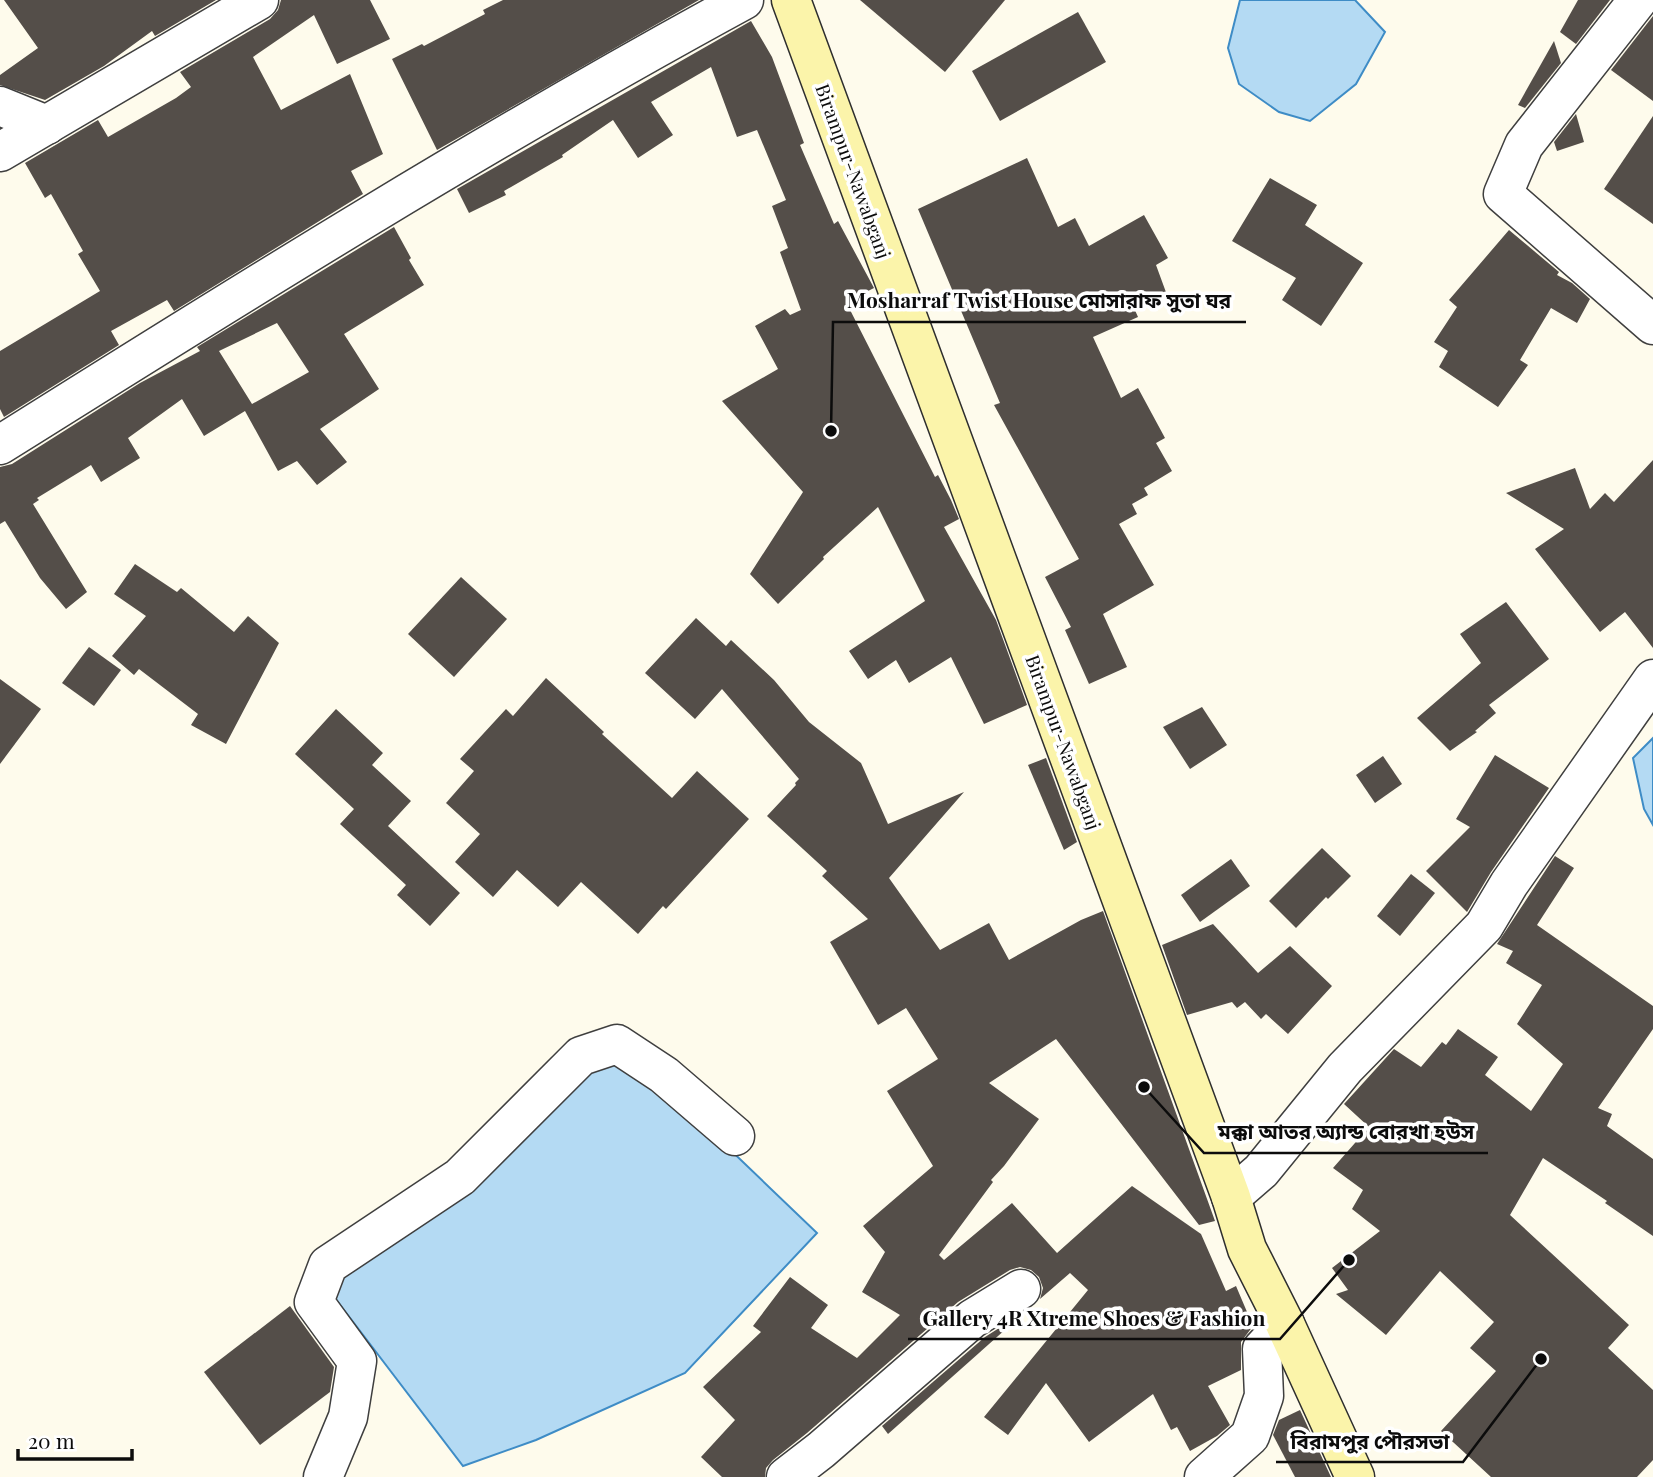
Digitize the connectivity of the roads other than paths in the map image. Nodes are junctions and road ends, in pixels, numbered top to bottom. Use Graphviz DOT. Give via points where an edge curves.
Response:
graph roads {
  1 [pos="259,0"];
  2 [pos="744,0"];
  3 [pos="791,0"];
  4 [pos="1637,0"];
  5 [pos="0,106"];
  6 [pos="47,125"];
  7 [pos="0,152"];
  8 [pos="1653,325"];
  9 [pos="0,444"];
  10 [pos="1653,679"];
  11 [pos="735,1136"];
  12 [pos="1231,1197"];
  13 [pos="1021,1289"];
  14 [pos="1285,1324"];
  15 [pos="323,1477"];
  16 [pos="786,1477"];
  17 [pos="1204,1477"];
  18 [pos="1355,1477"];
  1 -- 6 [label="street"];
  2 -- 9 [label="street" via="328,239"];
  3 -- 12 [label="main road, Birampur-Nawabganj"];
  4 -- 8 [label="street" via="1524,145 1503,194"];
  5 -- 6 [label="street"];
  6 -- 7 [label="street"];
  10 -- 12 [label="street" via="1484,926 1345,1068 1261,1171"];
  11 -- 15 [label="street" via="664,1075 617,1044 581,1056 460,1177 328,1265 314,1302 357,1361 348,1417"];
  12 -- 14 [label="main road, Birampur-Nawabganj" via="1247,1249"];
  13 -- 16 [label="street" via="972,1319"];
  14 -- 17 [label="street" via="1262,1349 1264,1396 1250,1436"];
  14 -- 18 [label="main road, Birampur-Nawabganj"];
}
